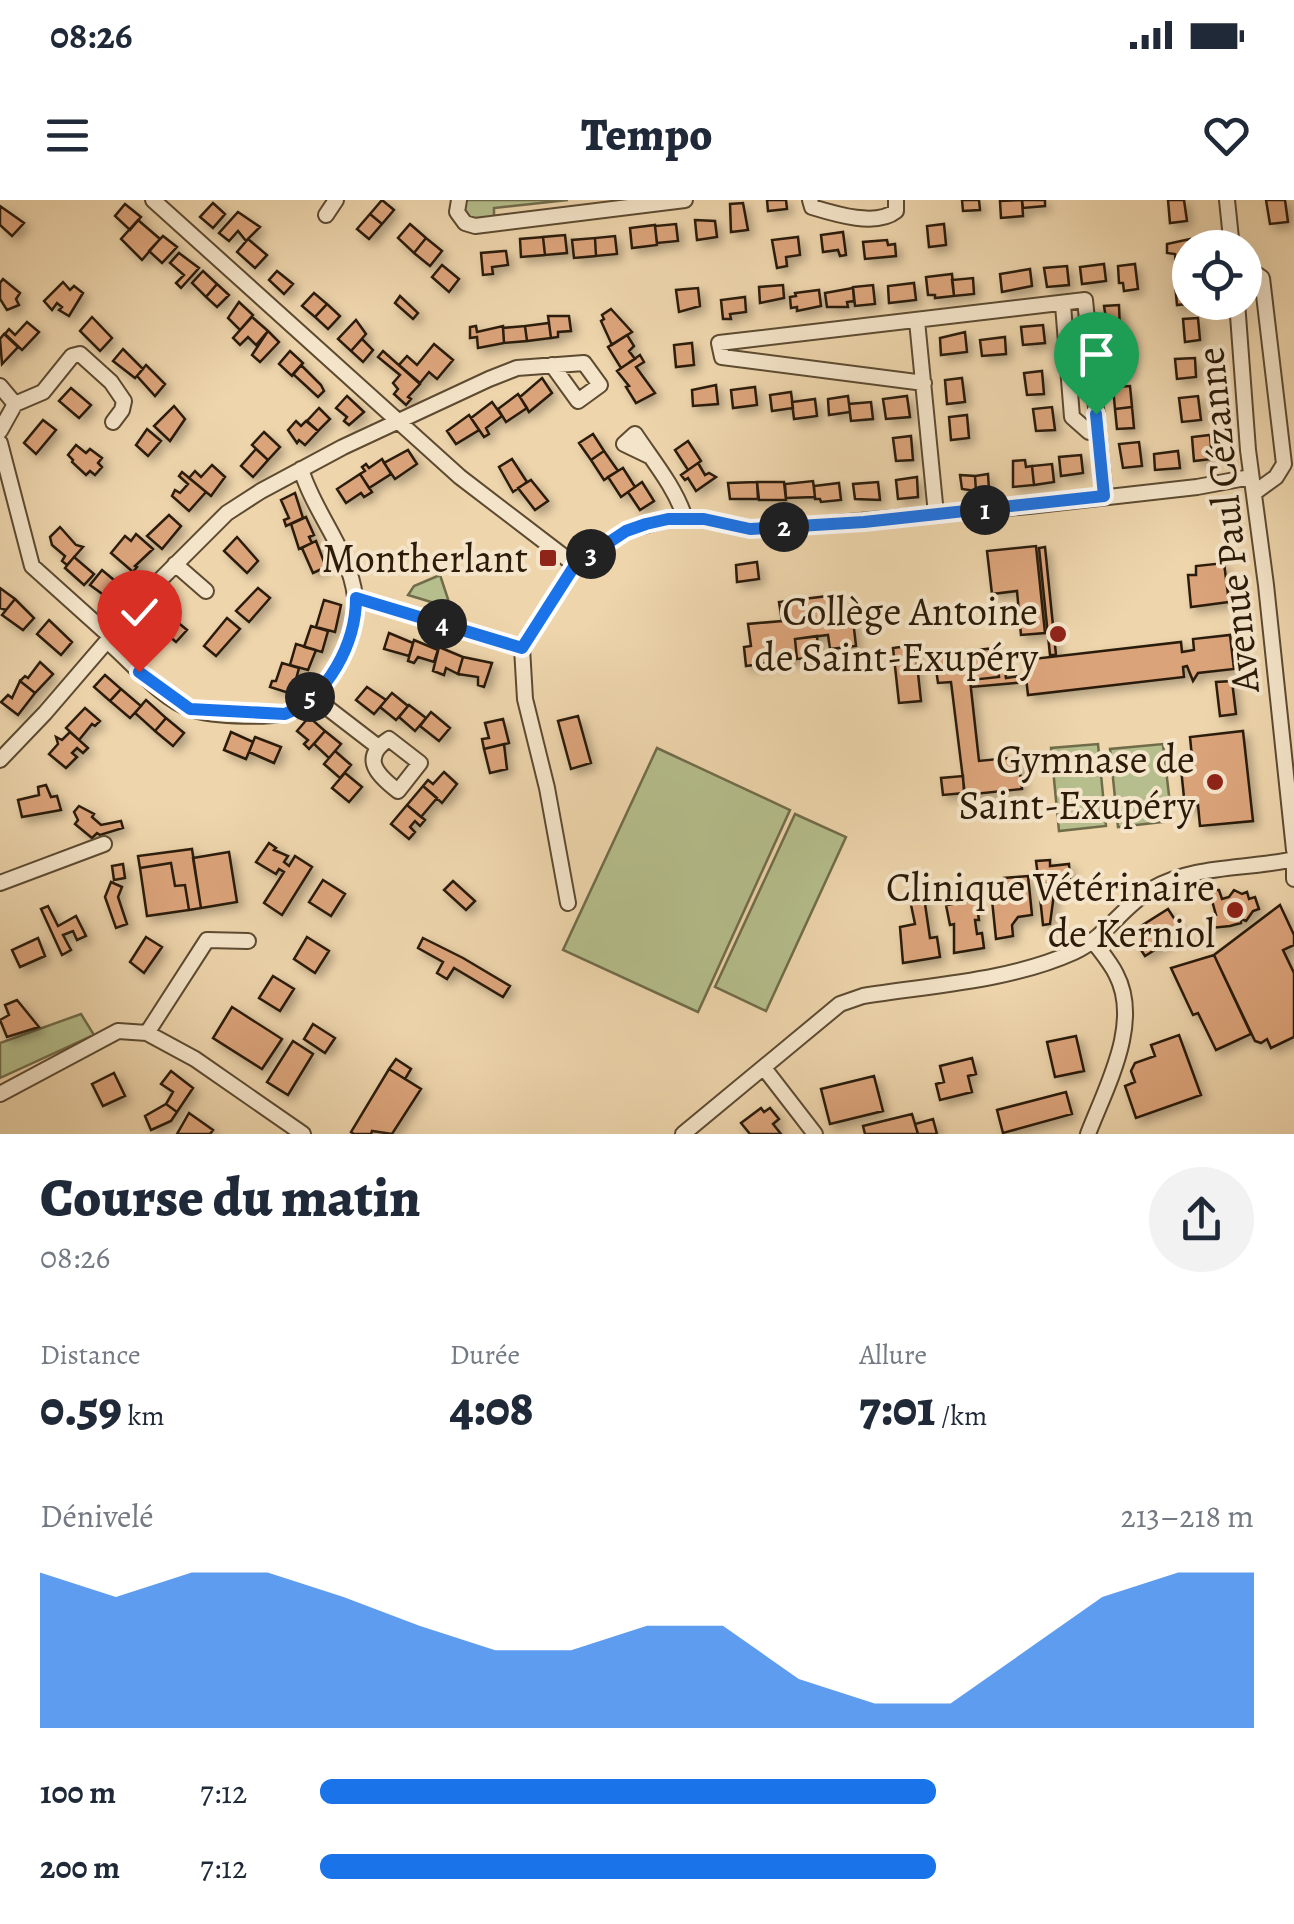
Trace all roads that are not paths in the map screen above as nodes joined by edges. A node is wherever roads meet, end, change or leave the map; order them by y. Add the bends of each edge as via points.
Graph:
1 (153, 200) edge
2 (336, 200) edge
3 (458, 200) edge
4 (685, 200) edge
5 (810, 200) edge
6 (896, 200) edge
7 (1227, 200) edge
8 (326, 215) dead end
9 (1230, 230) edge
10 (1262, 278) edge
11 (1063, 305) junction
12 (1238, 320) edge
13 (917, 322) junction
14 (552, 365) dead end
15 (924, 383) junction
16 (0, 386) edge
17 (15, 404) junction
18 (113, 422) dead end
19 (398, 423) junction
20 (0, 431) edge
21 (1098, 432) junction
22 (0, 442) edge
23 (650, 457) dead end
24 (301, 470) junction
25 (1251, 478) junction
26 (1254, 494) junction
27 (1104, 496) junction
28 (936, 514) junction
29 (686, 518) junction
30 (175, 564) junction
31 (575, 565) junction
32 (206, 592) dead end
33 (356, 598) junction
34 (109, 639) junction
35 (522, 648) junction
36 (312, 696) junction
37 (377, 746) dead end
38 (0, 760) edge
39 (104, 844) dead end
40 (1294, 850) edge
41 (1294, 862) edge
42 (1294, 879) edge
43 (0, 882) edge
44 (568, 903) dead end
45 (248, 941) dead end
46 (1093, 941) junction
47 (146, 1033) junction
48 (764, 1068) junction
49 (0, 1094) edge
50 (304, 1134) edge
51 (683, 1134) edge
52 (816, 1134) edge
53 (1088, 1134) edge

1 - 19 street
2 - 8 street
3 - 4 street via 457,212 475,226
5 - 6 street via 812,207 834,214 882,219 896,211
7 - 9 street
10 - 26 street via 1284,464
11 - 13 street
11 - 21 street via 1072,417
11 - 21 street via 1085,300
12 - 25 street, Avenue Paul Cézanne
13 - 15 street
13 - 15 street via 719,342 722,357
14 - 19 street via 517,368
15 - 28 street
16 - 17 street
17 - 18 street via 42,392 80,354 124,402
17 - 20 street
19 - 24 street
19 - 31 street
21 - 27 street
22 - 34 street via 32,566
23 - 29 street
24 - 30 street via 226,513
24 - 33 street
25 - 26 street, Avenue Paul Cézanne
25 - 27 street
26 - 40 street, Avenue Paul Cézanne
27 - 28 street
28 - 29 street via 750,529
29 - 31 street via 626,531
30 - 32 street
30 - 34 street
31 - 35 street
33 - 35 street
33 - 36 street via 347,647
34 - 36 street via 139,672 190,709 285,714
34 - 38 street
35 - 44 street via 525,699
36 - 37 street
39 - 43 street
41 - 42 street
41 - 46 street via 1176,877 1137,900
45 - 47 street via 208,940
46 - 48 street via 1035,966 840,1004
46 - 53 street via 1117,976 1126,1010 1116,1062
47 - 49 street via 118,1032
47 - 50 street
48 - 51 street
48 - 52 street

